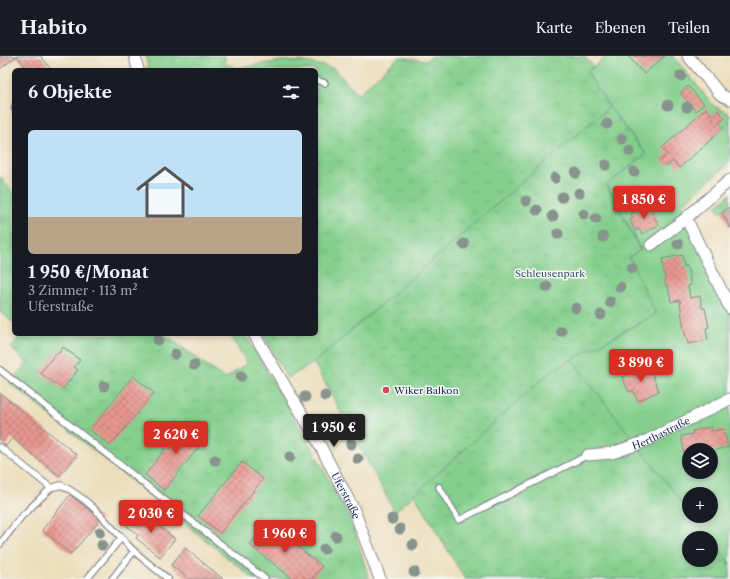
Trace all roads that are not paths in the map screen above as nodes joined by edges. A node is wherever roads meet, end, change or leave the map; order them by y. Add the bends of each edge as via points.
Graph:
1 (135, 56) edge
2 (688, 56) edge
3 (138, 68) edge
4 (318, 81) edge
5 (325, 83) dead end
6 (730, 99) edge
7 (730, 180) edge
8 (686, 218) junction
9 (651, 244) dead end
10 (730, 308) edge
11 (255, 336) edge
12 (0, 370) edge
13 (730, 399) edge
14 (0, 447) edge
15 (588, 455) joint
16 (439, 486) dead end
17 (51, 488) junction
18 (122, 537) junction
19 (0, 544) edge
20 (134, 551) junction
21 (164, 578) edge
22 (87, 579) edge
23 (112, 579) edge
24 (265, 579) edge
25 (380, 579) edge

1 - 3 street
2 - 6 street via 722,95
4 - 5 lane
7 - 8 street
8 - 9 street
8 - 10 street
11 - 25 street, Uferstraße via 354,510
12 - 24 lane
13 - 15 street, Herthastraße via 644,442 612,453
14 - 17 lane
15 - 16 lane via 459,520
17 - 18 lane via 62,485 73,491 102,515
17 - 19 lane via 21,517
18 - 20 lane
18 - 22 lane
20 - 21 lane
20 - 23 lane

